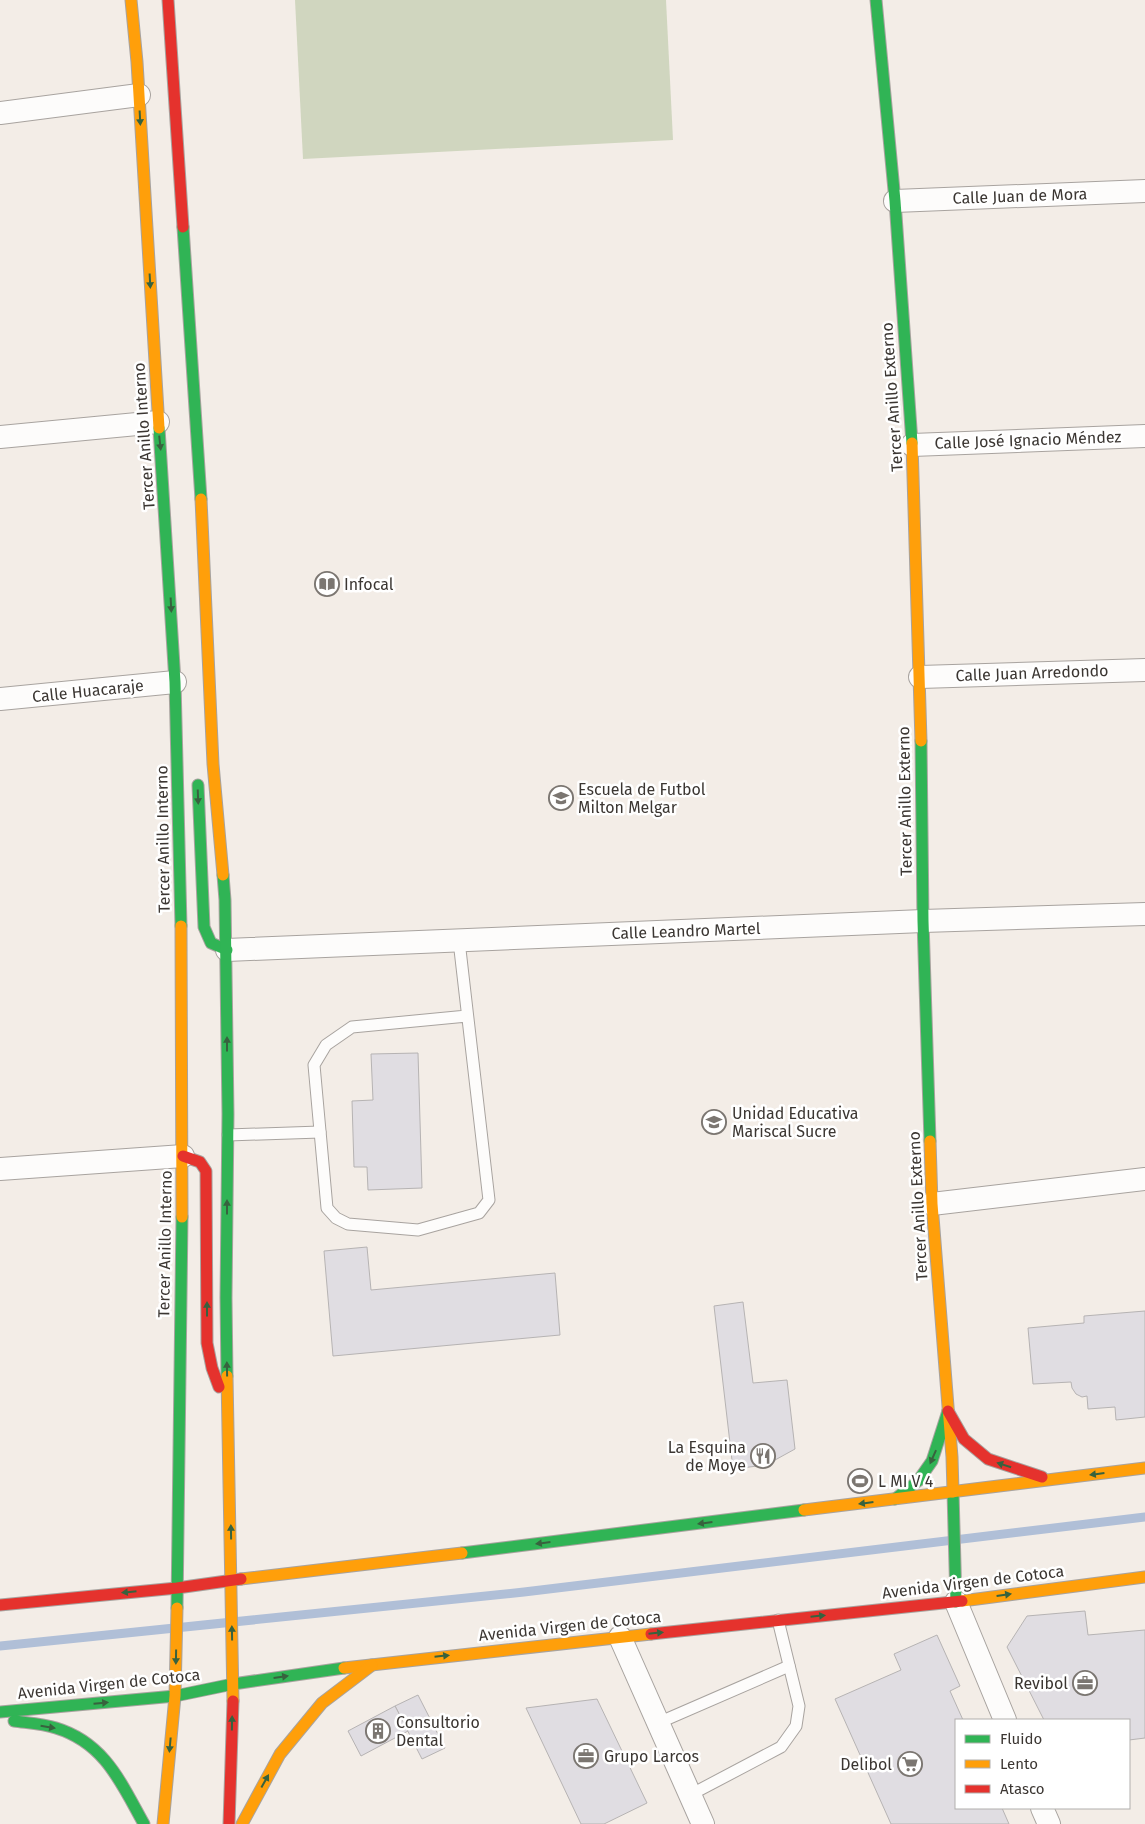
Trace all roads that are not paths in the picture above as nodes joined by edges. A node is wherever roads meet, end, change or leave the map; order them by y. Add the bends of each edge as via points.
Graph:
1 (131, 0) edge
2 (876, 0) edge
3 (169, 6) edge
4 (160, 38) dead end
5 (147, 39) dead end
6 (137, 62) junction
7 (139, 95) junction
8 (0, 113) edge
9 (1145, 192) edge
10 (895, 201) junction
11 (167, 422) junction
12 (1145, 436) edge
13 (0, 437) edge
14 (912, 445) junction
15 (1145, 670) edge
16 (920, 677) junction
17 (176, 682) junction
18 (0, 699) edge
19 (199, 702) dead end
20 (188, 714) dead end
21 (213, 764) junction
22 (197, 775) dead end
23 (1145, 914) edge
24 (924, 921) junction
25 (459, 941) junction
26 (227, 950) junction
27 (467, 1016) junction
28 (320, 1132) junction
29 (228, 1135) junction
30 (183, 1156) junction
31 (0, 1169) edge
32 (1145, 1179) edge
33 (932, 1204) junction
34 (228, 1406) junction
35 (948, 1411) junction
36 (1145, 1468) edge
37 (1051, 1480) junction
38 (952, 1492) junction
39 (895, 1499) junction
40 (1145, 1577) edge
41 (231, 1580) junction
42 (177, 1593) junction
43 (955, 1593) junction
44 (0, 1605) edge
45 (778, 1620) junction
46 (620, 1637) junction
47 (375, 1663) junction
48 (789, 1666) junction
49 (233, 1679) junction
50 (174, 1696) junction
51 (0, 1712) edge
52 (0, 1719) edge
53 (1005, 1719) edge
54 (658, 1723) junction
55 (690, 1795) junction
56 (1042, 1809) edge
57 (144, 1824) edge
58 (163, 1824) edge
59 (229, 1824) edge
60 (242, 1824) edge
61 (702, 1824) edge
62 (1049, 1824) edge

1 - 6 main road, Tercer Anillo Interno
2 - 10 main road, Tercer Anillo Externo
3 - 4 main road
3 - 21 main road via 200,469
5 - 6 main road
6 - 7 main road, Tercer Anillo Interno
7 - 8 street
7 -> 11 main road, Tercer Anillo Interno
9 - 10 street, Calle Juan de Mora
10 - 14 main road, Tercer Anillo Externo
11 - 13 street
11 -> 17 main road, Tercer Anillo Interno via 164,480
12 - 14 street, Calle José Ignacio Méndez
14 - 16 main road, Tercer Anillo Externo
15 - 16 street, Calle Juan Arredondo
16 - 24 main road, Tercer Anillo Externo
17 - 18 street, Calle Huacaraje
17 - 20 main road
17 - 30 main road, Tercer Anillo Interno
19 - 21 main road
21 - 26 main road
22 -> 26 main road via 204,927 207,941 215,948
23 - 24 street, Calle Leandro Martel
24 - 25 street, Calle Leandro Martel
24 - 33 main road, Tercer Anillo Externo
25 - 26 street, Calle Leandro Martel
25 - 27 lane
29 -> 26 main road
27 - 28 lane via 352,1027 326,1045 314,1065
27 - 28 lane via 489,1200 479,1213 418,1230 348,1224 336,1218 327,1208
28 - 29 lane
34 -> 29 main road
30 - 31 street
34 -> 30 main road via 212,1368 207,1342 206,1171 199,1160
30 - 42 main road, Tercer Anillo Interno
32 - 33 street
33 - 35 main road, Tercer Anillo Externo
41 -> 34 main road
37 -> 35 main road via 988,1459 964,1439
35 - 38 main road, Tercer Anillo Externo
35 -> 39 main road via 932,1461 918,1481
36 -> 37 main road
37 - 38 main road
38 - 39 main road
38 - 43 main road, Tercer Anillo Externo
39 -> 41 main road
43 -> 40 main road, Avenida Virgen de Cotoca
41 - 42 main road
49 -> 41 main road
42 -> 44 main road
42 -> 50 main road, Tercer Anillo Interno
45 -> 43 main road, Avenida Virgen de Cotoca
43 - 53 street
46 -> 45 main road, Avenida Virgen de Cotoca
45 - 48 lane
47 -> 46 main road, Avenida Virgen de Cotoca
46 - 54 street
49 -> 47 main road, Avenida Virgen de Cotoca
60 -> 47 main road via 280,1754 322,1703
48 - 54 lane
48 - 55 lane via 800,1706 796,1726 781,1747
49 - 50 main road, Avenida Virgen de Cotoca
59 -> 49 main road
51 -> 50 main road, Avenida Virgen de Cotoca
50 -> 58 main road, Tercer Anillo Interno
52 -> 57 main road via 56,1728 91,1745 114,1769
54 - 55 street
55 - 61 street
56 - 62 street

